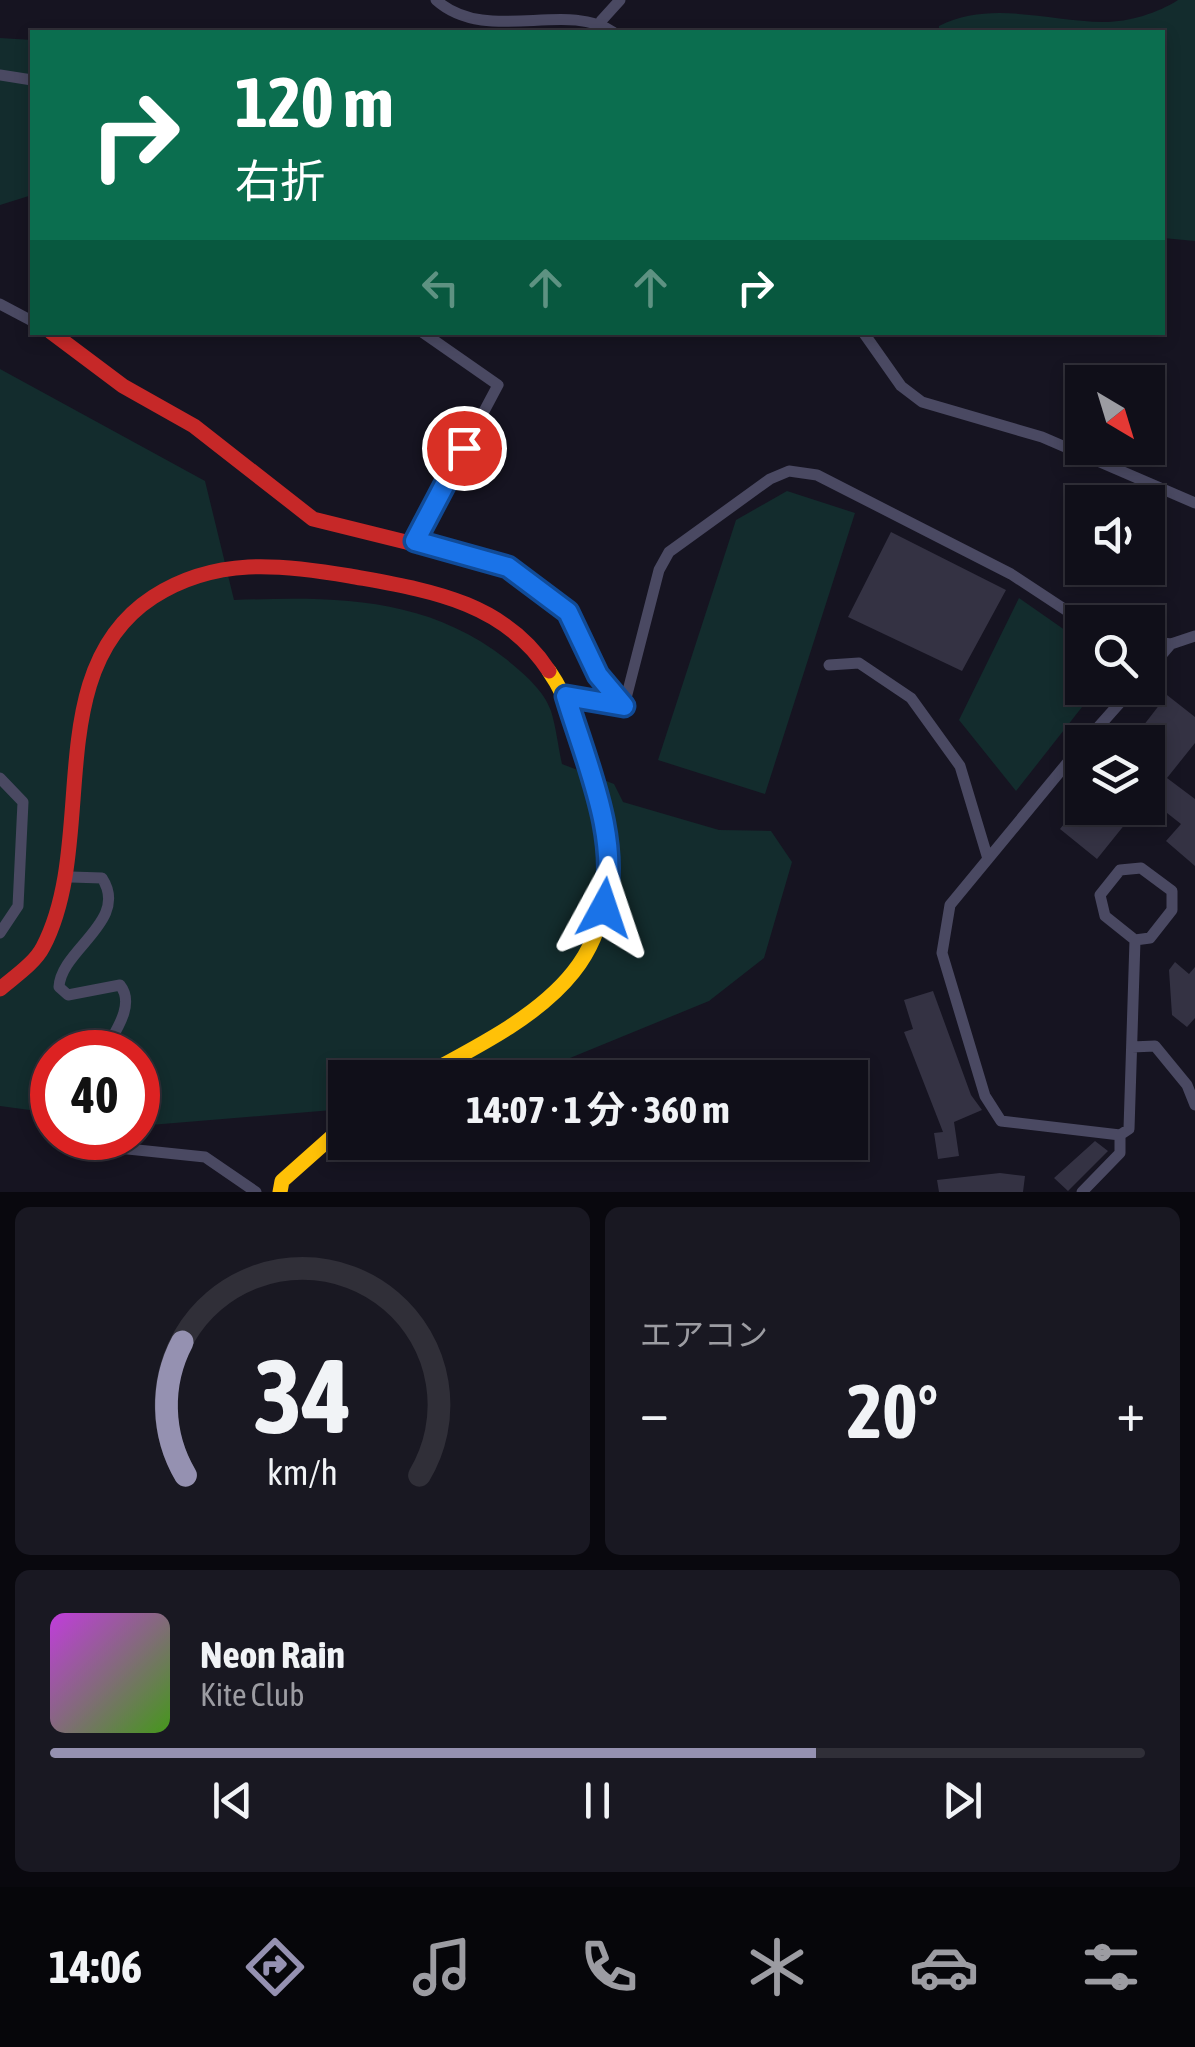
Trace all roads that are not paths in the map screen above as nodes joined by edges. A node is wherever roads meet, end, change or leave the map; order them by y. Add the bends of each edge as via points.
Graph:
1 (436, 0) edge
2 (620, 0) edge
3 (601, 21) junction
4 (611, 30) edge
5 (0, 75) edge
6 (30, 80) edge
7 (0, 304) edge
8 (30, 320) edge
9 (55, 335) edge
10 (426, 335) edge
11 (865, 335) edge
12 (1195, 502) edge
13 (415, 541) junction
14 (1065, 610) edge
15 (1195, 636) edge
16 (1165, 643) edge
17 (1171, 644) junction
18 (1165, 651) edge
19 (830, 664) dead end
20 (566, 696) junction
21 (1118, 705) edge
22 (624, 706) junction
23 (1101, 725) edge
24 (1065, 767) edge
25 (0, 778) edge
26 (988, 859) junction
27 (71, 877) junction
28 (0, 933) edge
29 (1135, 940) junction
30 (4, 983) edge
31 (115, 1030) edge
32 (1132, 1047) junction
33 (452, 1060) edge
34 (1195, 1105) edge
35 (1120, 1136) junction
36 (328, 1140) edge
37 (160, 1152) edge
38 (256, 1192) edge
39 (280, 1192) edge
40 (1082, 1192) edge

1 - 3 street via 472,20
2 - 3 street
3 - 4 street
5 - 6 street
7 - 8 street
9 - 13 street via 123,386 194,426 314,519
10 - 13 street via 498,386
11 - 12 street via 901,386 922,402 1042,437
13 - 22 street via 508,567 568,612 598,675
14 - 22 street via 863,496 818,475 789,471 668,552
15 - 17 street
16 - 17 street
17 - 18 street
19 - 26 street via 858,663 911,698 960,766
20 - 22 street
20 - 27 street via 533,649 484,610 438,591 273,566 226,566 180,579 115,628 86,681
20 - 33 street via 604,824 610,880 597,936 558,992
21 - 23 street
24 - 26 street
25 - 28 street via 23,802 18,906
26 - 35 street via 950,904 942,953 985,1096 1001,1121
27 - 30 street via 34,958
27 - 31 street via 102,878 108,908 60,974 59,987 68,995 120,985 126,1009
29 - 29 street via 1105,916 1100,894 1120,870 1141,868 1172,891 1172,910 1150,938
29 - 32 street
32 - 34 street via 1155,1046
32 - 35 street via 1129,1129
35 - 40 street via 1120,1154
36 - 39 street via 282,1181
37 - 38 street via 204,1157

